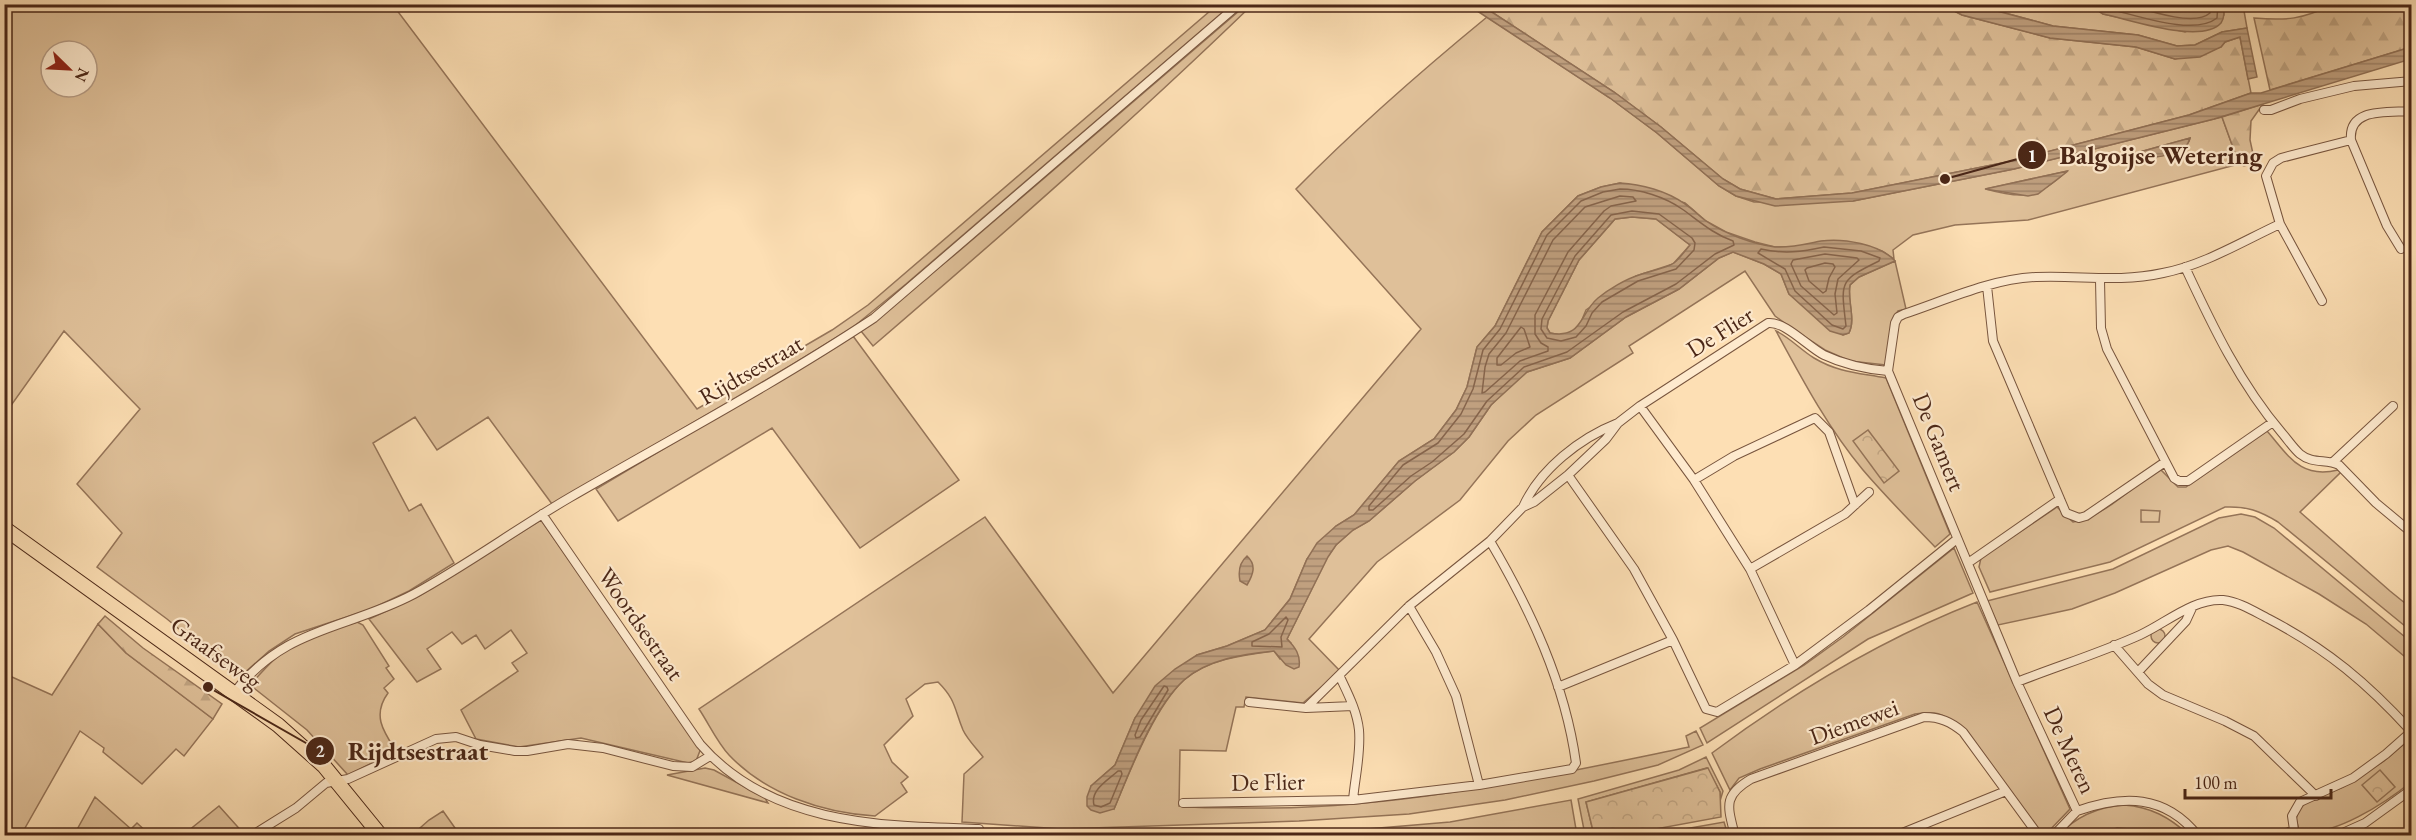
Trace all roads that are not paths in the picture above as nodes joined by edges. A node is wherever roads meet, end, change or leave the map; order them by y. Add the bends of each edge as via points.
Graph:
1 (1239, 4) edge
2 (2412, 81) edge
3 (2264, 110) dead end
4 (2412, 111) edge
5 (2351, 140) junction
6 (2280, 224) junction
7 (2401, 249) dead end
8 (2185, 267) junction
9 (2100, 280) junction
10 (1987, 286) junction
11 (2322, 301) dead end
12 (1888, 371) junction
13 (1640, 406) junction
14 (2392, 406) dead end
15 (2273, 422) junction
16 (1618, 423) junction
17 (2165, 462) junction
18 (2333, 462) junction
19 (1568, 475) junction
20 (1694, 480) junction
21 (1869, 492) dead end
22 (2060, 499) junction
23 (1855, 505) junction
24 (1523, 507) junction
25 (542, 514) junction
26 (4, 528) edge
27 (2412, 533) edge
28 (1957, 538) junction
29 (1490, 541) junction
30 (1968, 563) junction
31 (1750, 569) junction
32 (1410, 606) junction
33 (2193, 607) junction
34 (1673, 640) junction
35 (2114, 645) junction
36 (1795, 665) junction
37 (2138, 672) junction
38 (1340, 677) junction
39 (2017, 682) junction
40 (1558, 687) junction
41 (234, 693) junction
42 (1249, 702) dead end
43 (1353, 706) junction
44 (1306, 708) junction
45 (2411, 731) edge
46 (710, 756) junction
47 (338, 782) junction
48 (1479, 785) junction
49 (2412, 789) edge
50 (2006, 791) junction
51 (2316, 796) junction
52 (1353, 801) junction
53 (1183, 803) dead end
54 (2077, 811) junction
55 (979, 830) dead end
56 (2297, 833) edge
57 (251, 836) edge
58 (381, 836) edge
59 (1736, 836) edge
60 (1895, 836) edge
61 (2039, 836) edge
62 (2053, 836) edge
63 (2198, 836) edge
64 (2279, 836) edge
65 (2336, 836) edge

1 - 25 street, Rijdtsestraat via 874,318
2 - 3 street via 2354,86
4 - 5 street via 2360,117 2353,123
5 - 6 street via 2273,163 2266,182
5 - 7 street via 2386,226
6 - 8 street, De Gamert
6 - 11 street
8 - 9 street, De Gamert via 2130,280
8 - 15 street via 2212,326
9 - 10 street, De Gamert via 2034,277
9 - 17 street via 2101,328 2107,349
10 - 12 street, De Gamert via 1898,317
10 - 22 street via 1993,341
12 - 13 street, De Flier via 1845,364 1803,343 1776,322 1768,323
12 - 28 street, De Gamert
13 - 16 street, De Flier
13 - 20 street
14 - 18 street
15 - 17 street via 2188,481 2174,478
15 - 18 street via 2301,455 2318,462
16 - 19 street, De Flier
16 - 24 street, De Flier via 1599,430 1560,457
17 - 22 street via 2086,516 2079,518 2066,513
18 - 27 street
19 - 24 street, De Flier
19 - 34 street via 1634,569
20 - 23 street via 1734,456 1815,418 1829,432
20 - 31 street
21 - 23 street
22 - 30 street
23 - 31 street
24 - 29 street, De Flier
25 - 41 street, Rijdtsestraat via 414,593 284,646
25 - 46 street, Woordsestraat
26 - 41 main road, Graafseweg
28 - 30 street, De Gamert
28 - 36 street
29 - 32 street, De Flier
29 - 40 street, De Flier via 1519,590
30 - 39 street, De Meren
31 - 36 street
32 - 38 street, De Flier
32 - 48 street via 1437,652 1456,696
33 - 35 street, De Meren
33 - 37 street via 2186,621
33 - 45 street, De Meren via 2223,600 2238,604 2306,638 2376,693
34 - 36 street via 1706,709 1717,712
34 - 40 street
35 - 37 street
35 - 39 street, De Meren
37 - 51 street via 2163,695 2254,736
38 - 43 street
38 - 44 street, De Flier
39 - 54 street, De Meren
40 - 48 street, De Flier via 1574,743 1576,763 1572,769
41 - 47 main road, Graafseweg via 302,745
42 - 44 street
43 - 44 street
43 - 52 street via 1359,728
45 - 51 street, De Meren via 2353,778
46 - 47 street via 692,767 673,766 603,748 568,744 515,751 456,737 435,739
46 - 55 street, Woordsestraat via 731,775 753,787 833,818 879,825
47 - 57 street via 326,783 296,808
47 - 58 main road, Graafseweg
48 - 52 street, De Flier
49 - 65 street via 2365,823
50 - 59 street, Diemewei via 1963,732 1953,723 1924,717 1751,779 1736,788 1728,806
50 - 60 street
50 - 61 street, Diemewei
51 - 56 street, De Meren via 2300,802 2292,816
52 - 53 street, De Flier
54 - 62 street
54 - 63 street, De Meren via 2102,802 2142,800 2177,815
56 - 64 street, De Meren

